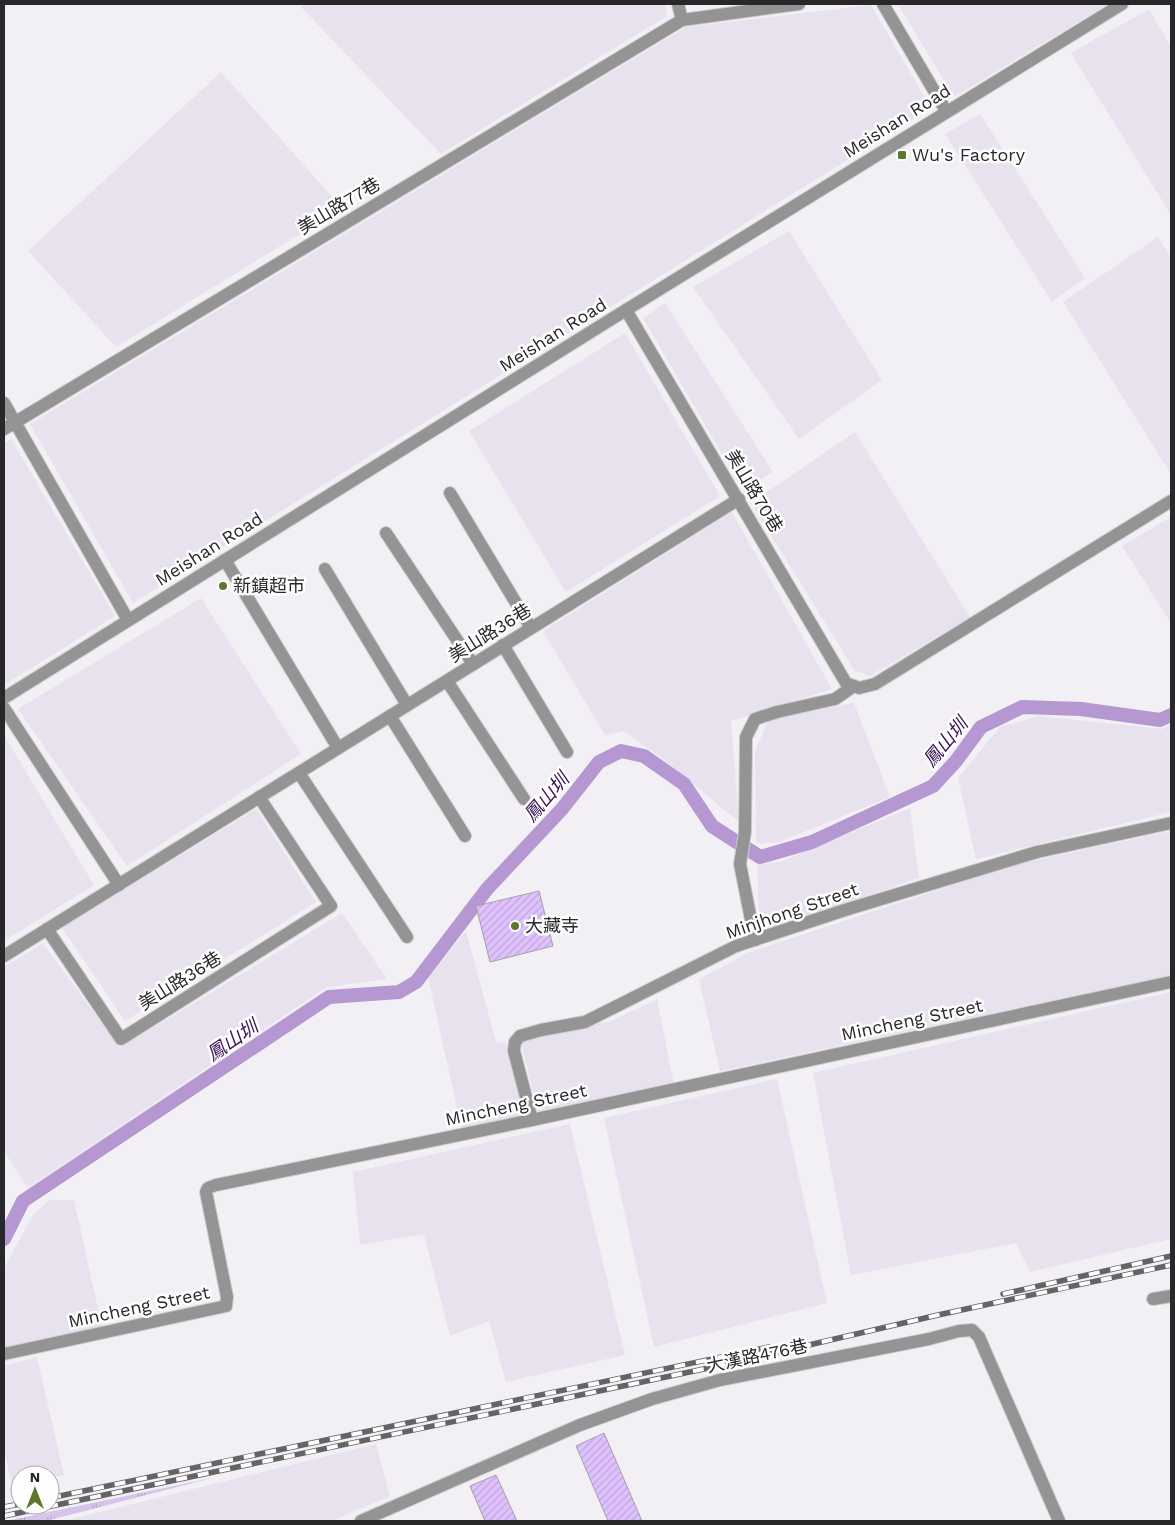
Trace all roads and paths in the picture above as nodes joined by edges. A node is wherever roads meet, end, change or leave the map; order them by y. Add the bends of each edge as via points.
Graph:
1 (678, 4) edge
2 (799, 4) edge
3 (883, 4) edge
4 (1122, 4) edge
5 (682, 20) junction
6 (946, 111) junction
7 (626, 310) junction
8 (4, 403) edge
9 (9, 426) edge
10 (450, 493) dead end
11 (739, 499) junction
12 (1171, 502) edge
13 (386, 533) dead end
14 (225, 560) junction
15 (325, 569) dead end
16 (128, 620) junction
17 (531, 628) junction
18 (503, 645) junction
19 (473, 664) junction
20 (446, 681) junction
21 (854, 686) junction
22 (4, 698) edge
23 (407, 705) junction
24 (4, 708) edge
25 (390, 716) junction
26 (338, 748) junction
27 (567, 752) dead end
28 (299, 772) junction
29 (259, 797) junction
30 (524, 799) dead end
31 (1171, 823) edge
32 (465, 836) dead end
33 (119, 885) junction
34 (47, 929) junction
35 (407, 937) dead end
36 (755, 940) junction
37 (4, 956) edge
38 (1171, 982) edge
39 (532, 1120) junction
40 (1171, 1296) edge
41 (1153, 1299) dead end
42 (4, 1354) edge
43 (361, 1521) edge
44 (1059, 1521) edge

1 - 5 street
2 - 5 street, 美山路77巷
3 - 6 street
4 - 6 street, Meishan Road
5 - 9 street, 美山路77巷
6 - 7 street, Meishan Road
7 - 11 street, 美山路70巷
7 - 14 street, Meishan Road
8 - 9 street
9 - 16 street
10 - 17 street
11 - 17 street, 美山路36巷
11 - 21 street, 美山路70巷 via 846,683
12 - 21 street via 875,684 860,688
13 - 19 street
14 - 16 street, Meishan Road
14 - 26 street
15 - 23 street
16 - 22 street, Meishan Road
17 - 18 street, 美山路36巷
18 - 19 street, 美山路36巷
18 - 27 street
19 - 20 street, 美山路36巷
20 - 23 street, 美山路36巷
20 - 30 street
21 - 36 street via 835,700 755,720 746,737 745,832 740,864
23 - 25 street, 美山路36巷
24 - 33 street
25 - 26 street, 美山路36巷
25 - 32 street
26 - 28 street, 美山路36巷
28 - 29 street, 美山路36巷
28 - 35 street
29 - 33 street, 美山路36巷
29 - 34 street, 美山路36巷 via 331,906 121,1039
31 - 36 street, Minjhong Street via 1036,852
33 - 34 street, 美山路36巷
34 - 37 street
36 - 39 street, Minjhong Street via 736,946 585,1022 520,1036 514,1042 514,1051
38 - 39 street, Mincheng Street
39 - 42 street, Mincheng Street via 208,1188 206,1192 227,1297 226,1306
40 - 41 street
43 - 44 street, 大漢路476巷 via 580,1425 652,1399 720,1380 972,1330 979,1337

